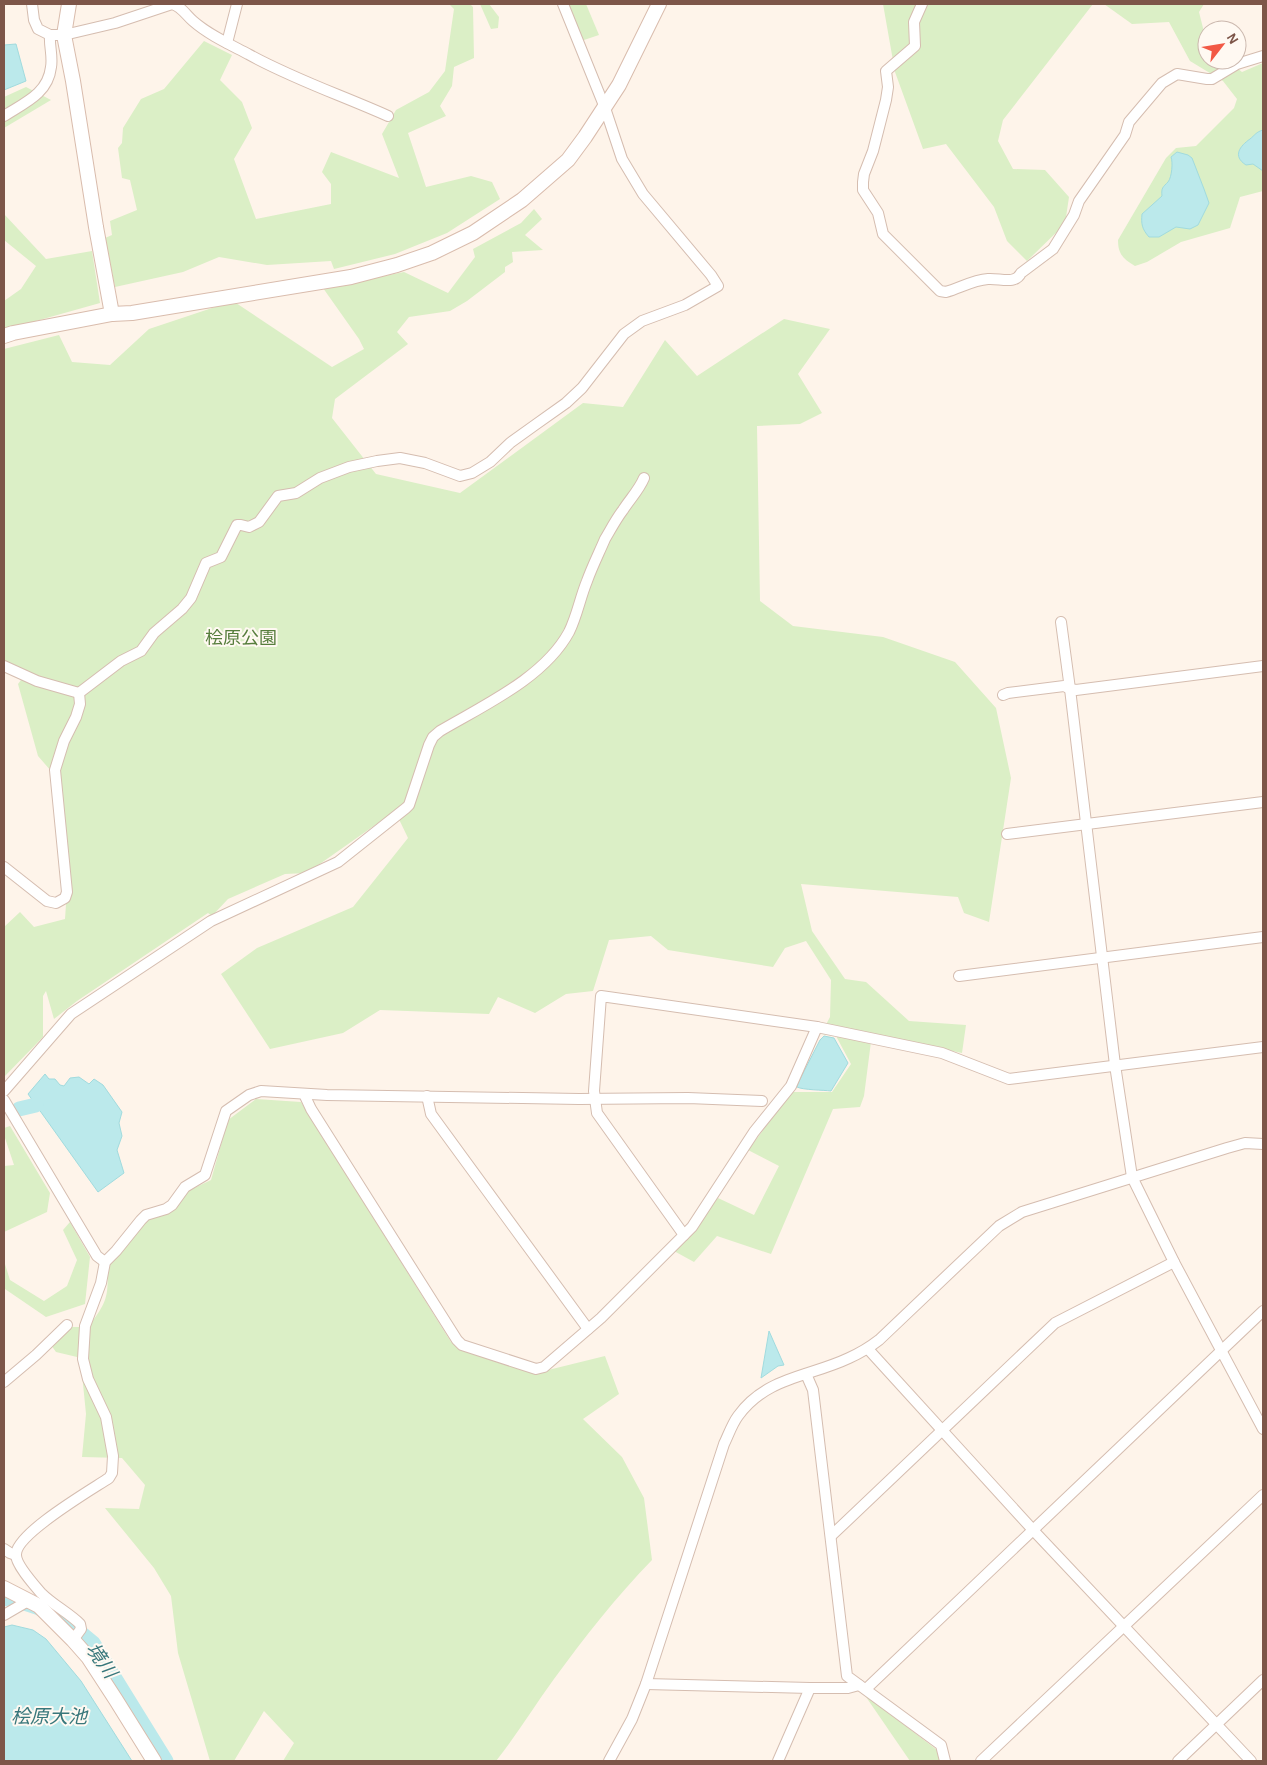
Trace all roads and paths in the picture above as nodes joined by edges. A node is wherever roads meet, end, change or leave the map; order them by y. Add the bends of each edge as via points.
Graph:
1 (32, 4) edge
2 (69, 4) edge
3 (237, 4) edge
4 (563, 4) edge
5 (659, 4) edge
6 (922, 4) edge
7 (57, 35) junction
8 (227, 43) junction
9 (1263, 56) edge
10 (605, 108) junction
11 (4, 116) edge
12 (388, 116) dead end
13 (112, 314) junction
14 (4, 336) edge
15 (644, 478) dead end
16 (1061, 622) dead end
17 (4, 666) edge
18 (1263, 666) edge
19 (1070, 689) junction
20 (79, 693) junction
21 (1003, 695) dead end
22 (1263, 802) edge
23 (1086, 824) junction
24 (1007, 834) dead end
25 (4, 867) edge
26 (1263, 937) edge
27 (1102, 957) junction
28 (959, 976) dead end
29 (817, 1027) junction
30 (1263, 1047) edge
31 (1115, 1065) junction
32 (4, 1091) edge
33 (304, 1094) junction
34 (427, 1096) junction
35 (595, 1098) junction
36 (4, 1100) edge
37 (762, 1100) dead end
38 (1263, 1144) edge
39 (1132, 1178) junction
40 (684, 1235) junction
41 (104, 1262) junction
42 (1174, 1262) junction
43 (1263, 1311) edge
44 (67, 1325) dead end
45 (588, 1329) junction
46 (868, 1349) junction
47 (1221, 1350) junction
48 (806, 1374) junction
49 (4, 1382) edge
50 (1263, 1429) edge
51 (942, 1431) junction
52 (1263, 1495) edge
53 (1033, 1530) junction
54 (831, 1536) junction
55 (4, 1549) edge
56 (16, 1555) junction
57 (4, 1588) edge
58 (28, 1601) junction
59 (4, 1615) edge
60 (1125, 1626) junction
61 (73, 1640) junction
62 (1263, 1680) edge
63 (646, 1684) junction
64 (862, 1687) junction
65 (810, 1688) junction
66 (1216, 1725) junction
67 (154, 1761) edge
68 (609, 1761) edge
69 (778, 1761) edge
70 (944, 1761) edge
71 (982, 1761) edge
72 (1178, 1761) edge
73 (1251, 1761) edge

1 - 7 street via 38,29
2 - 7 street
3 - 8 street
4 - 10 street
5 - 10 street
6 - 9 street via 914,22 915,46 886,72 886,100 863,190 878,213 883,234 940,291 946,292 982,279 1014,280 1053,249 1079,201 1125,135 1129,122 1162,83 1177,74 1207,80 1237,64
7 - 8 street via 115,23 172,4
7 - 11 street via 44,88
7 - 13 street via 73,81
8 - 12 street via 304,81
10 - 13 street via 568,160 550,177 473,233 432,253 351,277
10 - 20 street via 622,159 643,194 718,286 685,305 642,321 624,334 566,403 472,473 460,476 400,458 349,467 320,478 296,493 278,496 259,522 249,527 241,524 234,528 221,557 204,566 192,598 154,633 141,651 121,661
13 - 14 street
15 - 32 street via 605,540 586,582 576,618 556,651 520,683 434,737 406,808 338,862 211,921 71,1014
16 - 19 street
17 - 20 street via 36,681
18 - 19 street
19 - 21 street via 1064,686
19 - 23 street
20 - 25 street via 76,717 55,770 66,896 56,903 47,902
22 - 23 street
23 - 24 street
23 - 27 street
26 - 27 street
27 - 28 street
27 - 31 street
29 - 31 street via 942,1053 1009,1079
29 - 35 street via 601,996
29 - 40 street via 791,1086 754,1132
30 - 31 street
31 - 39 street
33 - 34 street
33 - 41 street via 260,1091 226,1111 205,1175 185,1188 172,1205 146,1215
33 - 45 street via 456,1340 540,1369
34 - 35 street
34 - 45 street via 430,1114
35 - 37 street
35 - 40 street via 597,1113 605,1126
36 - 41 street via 97,1256
38 - 39 street via 1245,1143
39 - 42 street
39 - 46 street via 1022,1212 999,1226
40 - 45 street
41 - 56 street via 101,1283 85,1326 83,1359 88,1379 106,1416 112,1443 112,1473 56,1512 21,1544
42 - 47 street
42 - 51 street via 1054,1323
43 - 47 street
44 - 49 street
46 - 48 street
46 - 51 street
47 - 50 street
47 - 53 street
48 - 54 street via 813,1390
48 - 63 street via 779,1382 757,1396 737,1417 724,1444
51 - 53 street
51 - 54 street
52 - 60 street
53 - 60 street
53 - 64 street
54 - 64 street via 848,1676
55 - 56 street
56 - 61 street via 42,1594 80,1624 81,1629
57 - 58 street
58 - 59 street
58 - 61 street via 39,1606
60 - 66 street
60 - 71 street
61 - 67 street via 88,1657
62 - 66 street
63 - 65 street
63 - 68 street via 632,1719
64 - 65 street
64 - 70 street via 941,1745
65 - 69 street
66 - 72 street
66 - 73 street

